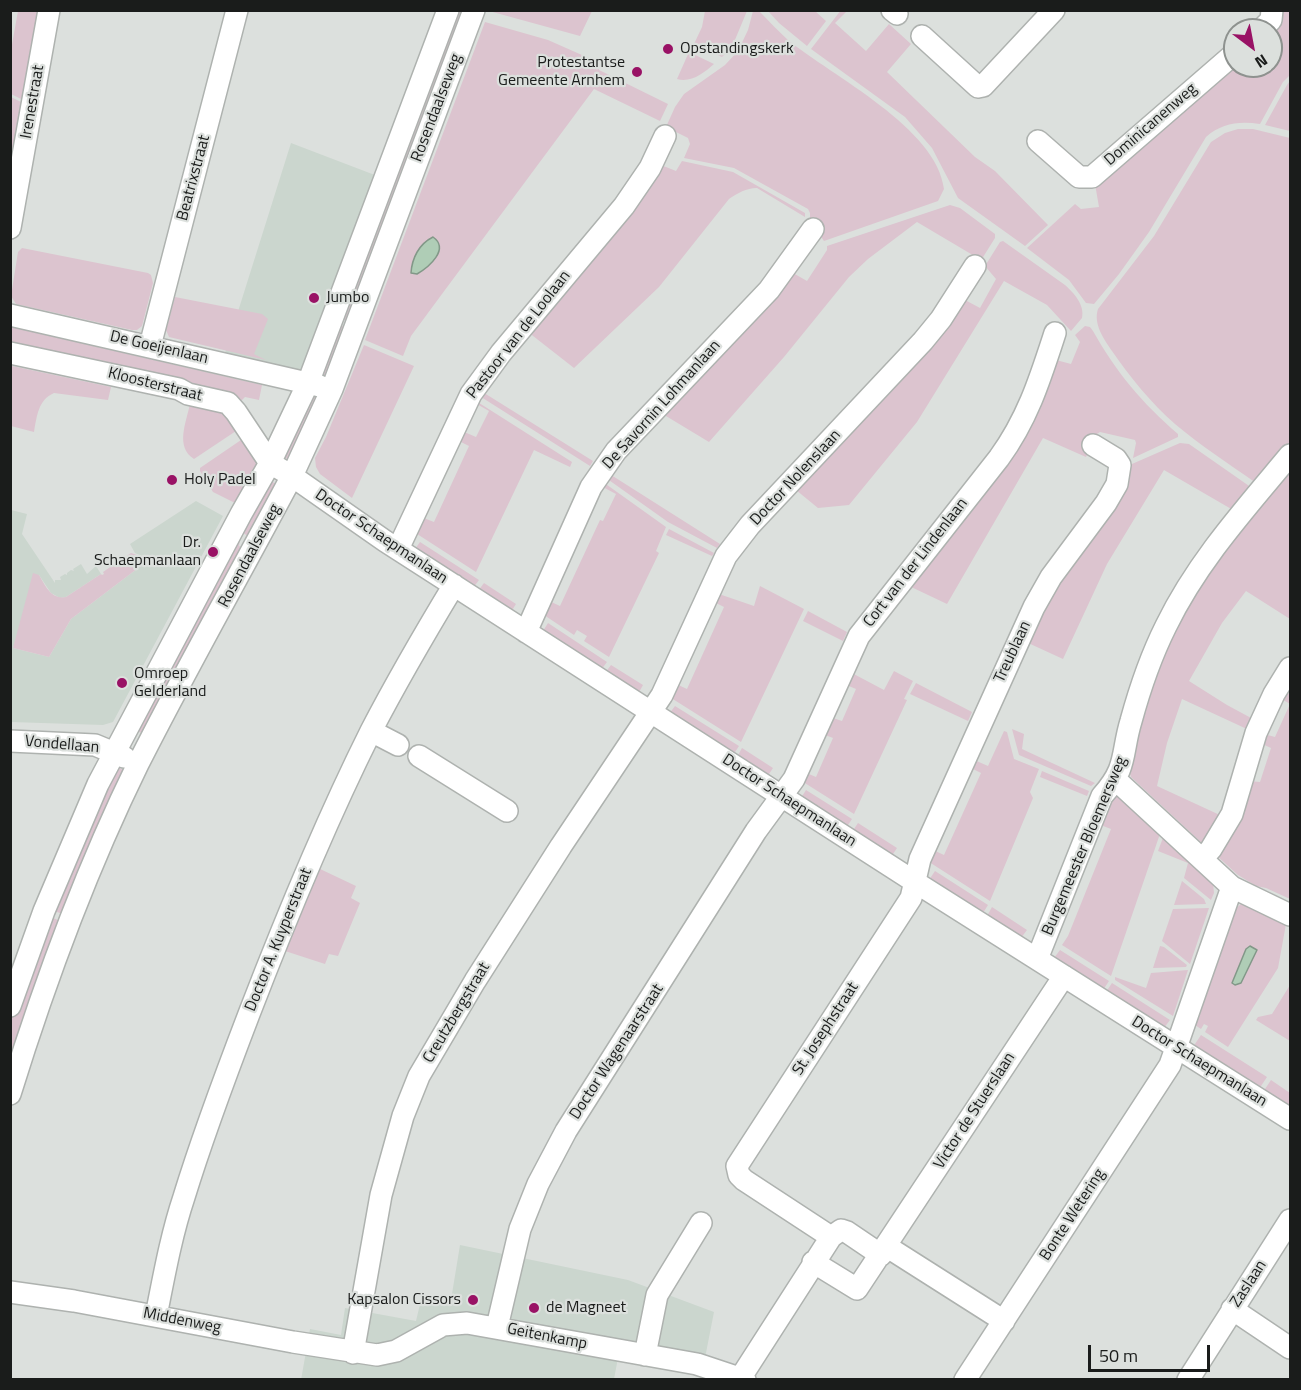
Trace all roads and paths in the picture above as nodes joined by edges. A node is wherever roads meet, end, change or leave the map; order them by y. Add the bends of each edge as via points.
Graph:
1 (49, 10) edge
2 (237, 10) edge
3 (448, 10) edge
4 (474, 10) edge
5 (1054, 10) edge
6 (922, 36) dead end
7 (1223, 63) edge
8 (665, 136) dead end
9 (1038, 141) dead end
10 (10, 228) edge
11 (813, 229) dead end
12 (975, 266) dead end
13 (10, 315) edge
14 (1055, 333) dead end
15 (150, 346) junction
16 (10, 353) edge
17 (308, 383) junction
18 (332, 389) junction
19 (1093, 445) dead end
20 (1290, 455) edge
21 (270, 463) junction
22 (292, 476) junction
23 (398, 549) junction
24 (454, 585) junction
25 (526, 632) junction
26 (1290, 668) edge
27 (650, 711) junction
28 (371, 731) junction
29 (10, 741) edge
30 (398, 746) dead end
31 (114, 752) junction
32 (419, 756) dead end
33 (138, 764) junction
34 (1116, 780) junction
35 (781, 796) junction
36 (507, 811) dead end
37 (1202, 860) junction
38 (915, 882) junction
39 (1232, 887) junction
40 (1290, 915) edge
41 (1037, 959) junction
42 (1064, 976) junction
43 (10, 1006) edge
44 (1177, 1048) junction
45 (10, 1094) edge
46 (1290, 1119) edge
47 (1290, 1220) edge
48 (701, 1223) dead end
49 (831, 1237) junction
50 (884, 1250) junction
51 (813, 1262) junction
52 (10, 1292) edge
53 (1232, 1310) junction
54 (156, 1316) junction
55 (1004, 1321) junction
56 (497, 1327) junction
57 (1290, 1348) edge
58 (354, 1353) junction
59 (645, 1355) junction
60 (743, 1378) edge
61 (965, 1380) edge
62 (1188, 1380) edge

1 - 10 street, Irenestraat
2 - 15 street, Beatrixstraat
3 - 17 street, Rosendaalseweg
4 - 18 street, Rosendaalseweg
5 - 6 street via 978,87
7 - 9 street, Dominicanenweg via 1092,177 1079,177
8 - 23 street, Pastoor van de Loolaan via 650,168 624,206 471,394
11 - 25 street, De Savornin Lohmanlaan via 768,290 616,451 598,476
12 - 27 street, Doctor Nolenslaan via 923,341 750,525 726,556 662,695
13 - 15 street, De Goeijenlaan
14 - 35 street, Cort van der Lindenlaan via 1034,398 1019,428 859,636 794,779
15 - 17 street, De Goeijenlaan
16 - 21 street, Kloosterstraat via 228,403
17 - 18 street, De Goeijenlaan
17 - 21 street, Rosendaalseweg
18 - 22 street, Rosendaalseweg
19 - 38 street, Treublaan via 1120,465 1117,484 1034,607 920,859
20 - 34 street, Burgemeester Bloemersweg via 1201,565 1166,625 1144,676
21 - 22 street, Doctor Schaepmanlaan
21 - 31 street, Rosendaalseweg
22 - 23 street, Doctor Schaepmanlaan
22 - 33 street, Rosendaalseweg
23 - 24 street, Doctor Schaepmanlaan
24 - 25 street, Doctor Schaepmanlaan
24 - 28 street, Doctor A. Kuyperstraat
25 - 27 street, Doctor Schaepmanlaan
26 - 37 street via 1256,733 1232,814
27 - 35 street, Doctor Schaepmanlaan
27 - 58 street, Creutzbergstraat via 491,954 419,1076 403,1116 381,1195
28 - 30 street
28 - 54 street, Doctor A. Kuyperstraat via 310,860 223,1081 183,1198
29 - 31 street, Vondellaan via 94,746
31 - 33 street, Vondellaan
31 - 43 street, Rosendaalseweg via 44,910
32 - 36 street
33 - 45 street, Rosendaalseweg via 70,922
34 - 37 street
34 - 41 street, Burgemeester Bloemersweg via 1102,796
35 - 38 street, Doctor Schaepmanlaan
35 - 56 street, Doctor Wagenaarstraat via 566,1131 520,1229
37 - 39 street
38 - 41 street, Doctor Schaepmanlaan
38 - 49 street, St. Josephstraat via 911,898 737,1166 744,1180
39 - 40 street
39 - 44 street, Bonte Wetering
41 - 42 street, Doctor Schaepmanlaan
42 - 44 street, Doctor Schaepmanlaan
42 - 50 street, Victor de Stuerslaan
44 - 46 street, Doctor Schaepmanlaan
44 - 55 street, Bonte Wetering via 1170,1065
47 - 53 street, Zaslaan
48 - 59 street via 657,1295
49 - 50 street via 841,1230
49 - 51 street
50 - 51 street, Victor de Stuerslaan via 857,1289
50 - 55 street
51 - 60 street
52 - 54 street, Middenweg
53 - 57 street
53 - 62 street, Zaslaan
54 - 58 street, Middenweg
55 - 61 street, Bonte Wetering
56 - 58 street, Geitenkamp via 451,1323 434,1328 396,1351
56 - 59 street, Geitenkamp
59 - 60 street, Geitenkamp via 697,1364

